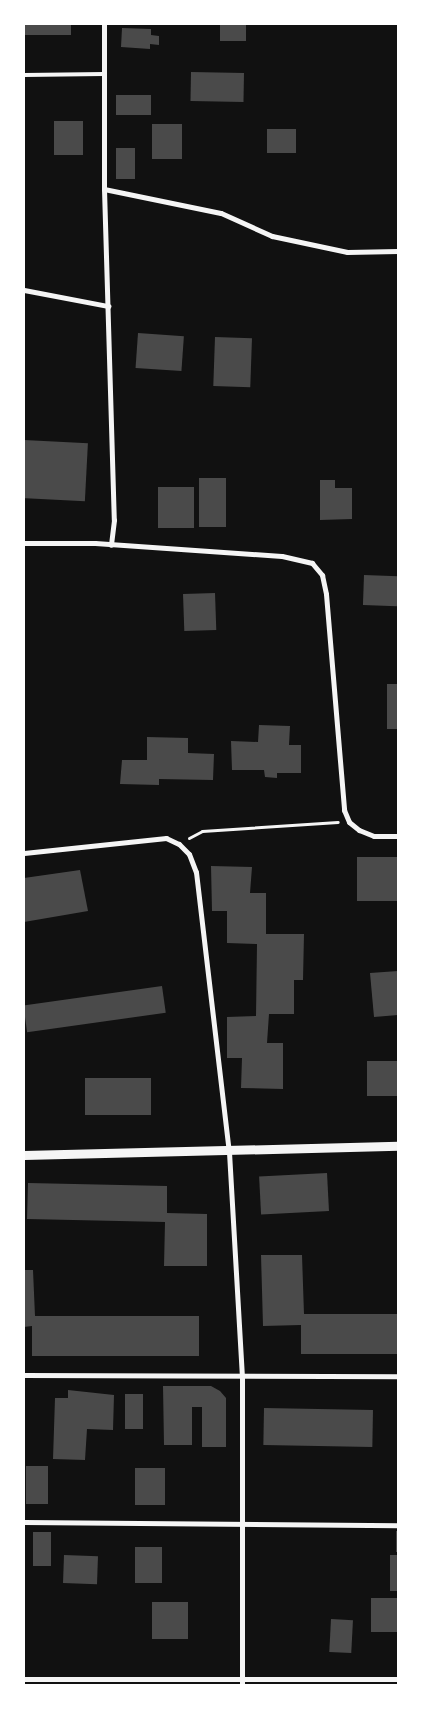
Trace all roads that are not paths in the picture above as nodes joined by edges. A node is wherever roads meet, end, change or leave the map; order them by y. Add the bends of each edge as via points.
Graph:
1 (104, 24) edge
2 (104, 74) junction
3 (24, 75) edge
4 (104, 189) junction
5 (398, 250) edge
6 (24, 290) edge
7 (108, 306) junction
8 (24, 543) edge
9 (111, 545) junction
10 (398, 836) edge
11 (24, 853) edge
12 (398, 1146) edge
13 (229, 1152) junction
14 (24, 1155) edge
15 (24, 1375) edge
16 (242, 1376) junction
17 (398, 1376) edge
18 (24, 1522) edge
19 (244, 1524) junction
20 (398, 1524) edge
21 (24, 1679) edge
22 (398, 1679) edge
23 (242, 1682) edge

1 - 2 street
2 - 3 lane
2 - 4 street
4 - 5 street via 221,212 272,236 347,252
4 - 7 street
6 - 7 street
7 - 9 street via 114,520
8 - 9 street
9 - 10 street via 282,556 312,563 322,574 326,594 342,797 348,822 374,836
11 - 13 street via 166,838 189,854 196,872
12 - 13 street
13 - 14 street
13 - 16 street
15 - 16 street
16 - 17 street
16 - 19 street
18 - 19 street
19 - 20 street
19 - 23 street
21 - 23 street
22 - 23 street

